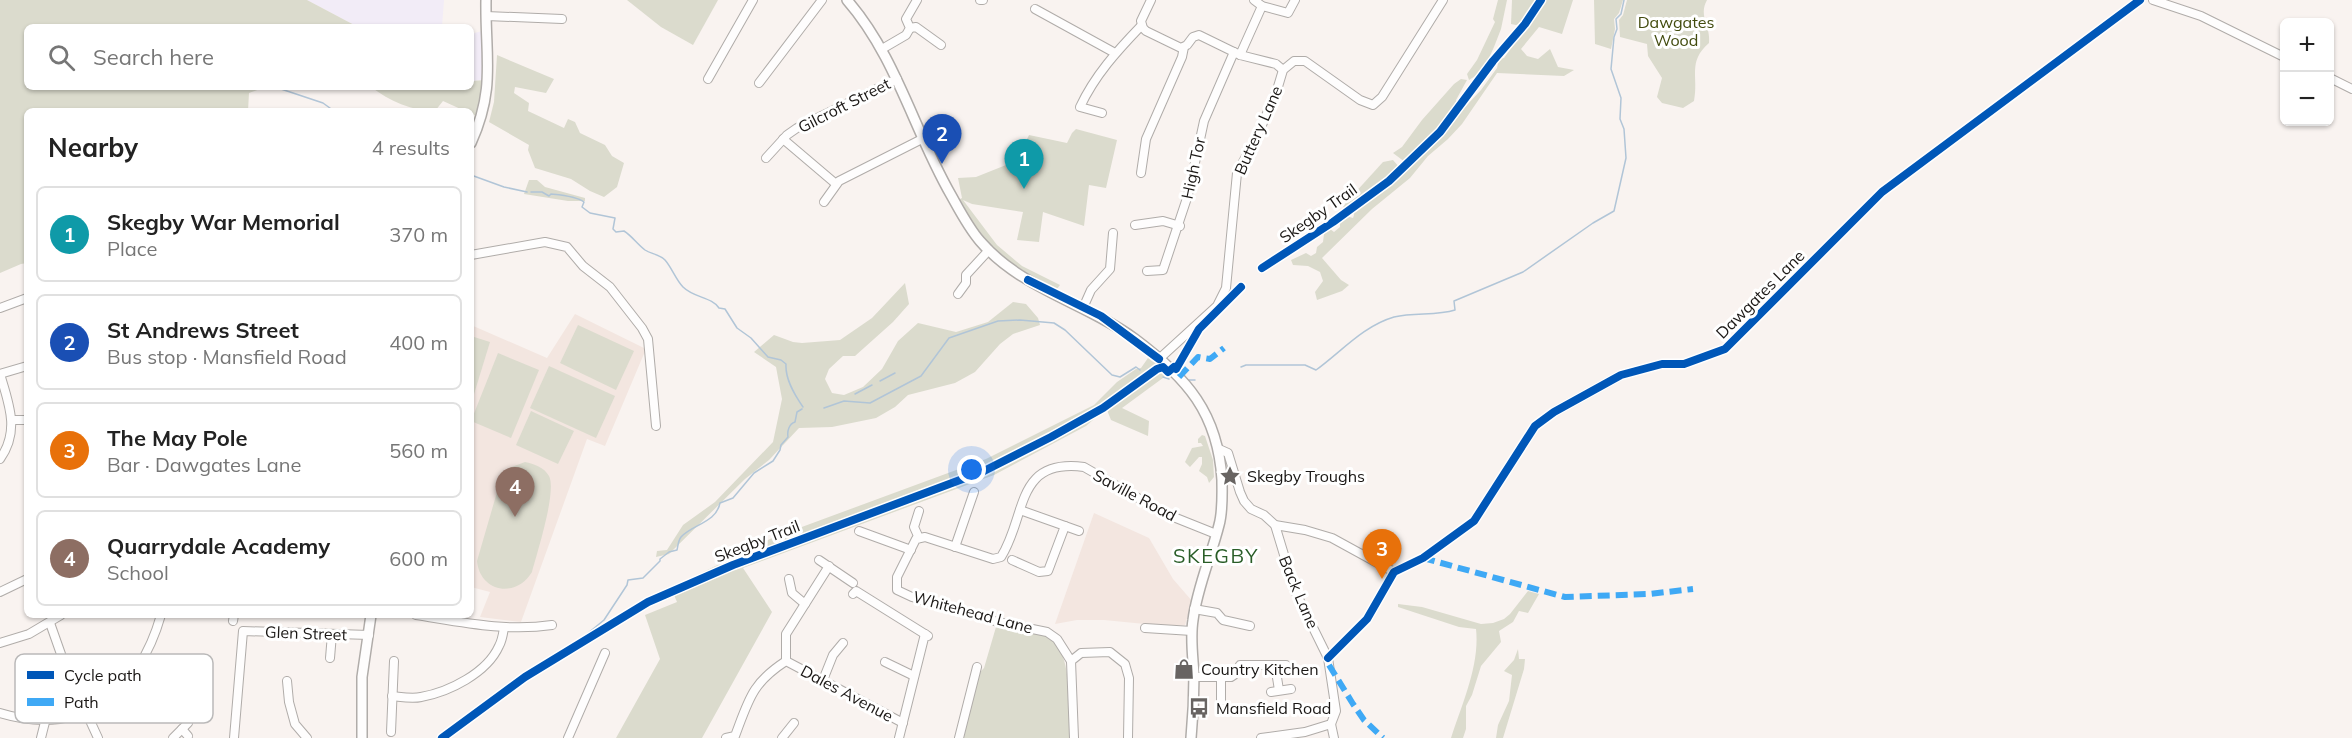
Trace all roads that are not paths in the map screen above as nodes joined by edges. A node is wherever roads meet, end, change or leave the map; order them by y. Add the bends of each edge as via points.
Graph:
1 (486, 0) edge
2 (753, 0) edge
3 (822, 0) edge
4 (847, 0) edge
5 (917, 0) edge
6 (1151, 0) edge
7 (1254, 0) edge
8 (1295, 0) edge
9 (1443, 0) edge
10 (2140, 0) edge
11 (2153, 0) edge
12 (1262, 6) junction
13 (1035, 9) dead end
14 (486, 16) junction
15 (562, 19) dead end
16 (1142, 26) junction
17 (910, 28) junction
18 (941, 45) dead end
19 (1184, 47) junction
20 (882, 49) junction
21 (1115, 53) junction
22 (1237, 53) junction
23 (2280, 55) edge
24 (1283, 70) junction
25 (708, 79) dead end
26 (897, 79) junction
27 (2334, 80) edge
28 (759, 83) dead end
29 (2352, 89) edge
30 (1102, 113) dead end
31 (474, 136) edge
32 (922, 139) junction
33 (783, 140) junction
34 (766, 158) dead end
35 (1141, 173) dead end
36 (836, 184) junction
37 (824, 202) dead end
38 (1135, 225) dead end
39 (1180, 226) junction
40 (1113, 233) dead end
41 (989, 250) junction
42 (474, 254) edge
43 (1147, 271) dead end
44 (958, 294) dead end
45 (24, 299) edge
46 (0, 308) edge
47 (1083, 308) junction
48 (1159, 359) junction
49 (24, 367) edge
50 (0, 374) edge
51 (3, 393) edge
52 (13, 420) junction
53 (24, 420) edge
54 (656, 426) dead end
55 (1219, 449) junction
56 (0, 459) edge
57 (974, 492) dead end
58 (1020, 510) junction
59 (918, 511) dead end
60 (1275, 525) junction
61 (1065, 526) junction
62 (858, 531) dead end
63 (1080, 531) dead end
64 (1216, 534) junction
65 (919, 538) junction
66 (955, 547) junction
67 (911, 550) junction
68 (819, 560) dead end
69 (1012, 560) dead end
70 (829, 566) junction
71 (1394, 572) junction
72 (24, 580) edge
73 (787, 582) dead end
74 (853, 583) dead end
75 (0, 592) edge
76 (853, 594) dead end
77 (806, 604) junction
78 (1194, 609) junction
79 (57, 618) edge
80 (160, 618) edge
81 (371, 618) edge
82 (436, 618) edge
83 (50, 622) junction
84 (552, 625) dead end
85 (1250, 626) dead end
86 (504, 628) junction
87 (1145, 628) dead end
88 (1192, 632) junction
89 (332, 634) junction
90 (369, 635) junction
91 (0, 643) edge
92 (840, 644) dead end
93 (605, 653) dead end
94 (61, 654) edge
95 (146, 654) edge
96 (330, 658) dead end
97 (1328, 658) junction
98 (394, 661) dead end
99 (786, 661) junction
100 (1071, 661) junction
101 (885, 662) dead end
102 (1275, 665) junction
103 (1286, 665) dead end
104 (976, 667) dead end
105 (914, 676) junction
106 (1221, 677) junction
107 (1194, 678) junction
108 (823, 680) junction
109 (287, 681) dead end
110 (1291, 688) dead end
111 (392, 696) junction
112 (1221, 701) dead end
113 (0, 713) edge
114 (15, 718) edge
115 (45, 723) edge
116 (91, 723) edge
117 (794, 723) dead end
118 (903, 723) junction
119 (1331, 724) junction
120 (391, 732) dead end
121 (188, 736) dead end
122 (737, 737) edge
123 (41, 738) edge
124 (98, 738) edge
125 (173, 738) edge
126 (234, 738) edge
127 (307, 738) edge
128 (362, 738) edge
129 (568, 738) edge
130 (726, 738) edge
131 (782, 738) edge
132 (900, 738) edge
133 (959, 738) edge
134 (1074, 738) edge
135 (1128, 738) edge
136 (1191, 738) edge
137 (1264, 738) edge
138 (1334, 738) edge

1 - 14 main road
2 - 25 street
3 - 28 street
4 - 20 main road
5 - 17 street via 906,19
6 - 16 street
7 - 12 street
8 - 12 street via 1288,13
9 - 24 street, Buttery Lane via 1382,97 1373,105 1305,61 1294,61
10 - 71 street, Dawgates Lane via 1882,192 1725,350 1684,364 1662,364 1621,375 1535,426 1474,521 1424,558
11 - 23 street via 2201,16
12 - 22 street, High Tor
13 - 21 street
14 - 15 street
14 - 31 main road via 488,88
16 - 19 street via 1176,47
16 - 21 street
17 - 18 street via 916,27
17 - 20 street via 906,35
19 - 22 street via 1199,35
19 - 35 street via 1146,139
20 - 26 main road
21 - 30 street via 1080,107
22 - 24 street via 1276,64
22 - 39 street, High Tor via 1204,121
24 - 48 street, Buttery Lane via 1259,132 1237,173 1226,288 1217,306
26 - 32 main road
26 - 33 street, Gilcroft Street via 797,128
27 - 29 street
32 - 36 street
32 - 41 main road via 966,223
33 - 34 street, Gilcroft Street
33 - 36 street
36 - 37 street
38 - 39 street via 1163,221
39 - 43 street, High Tor via 1163,270
40 - 47 street via 1110,269 1091,290
41 - 44 street via 966,275 966,283
41 - 47 main road via 1028,280
42 - 54 street via 545,242 556,244 567,248 610,288 648,339
45 - 46 street
47 - 48 main road via 1101,316
48 - 55 main road via 1193,393 1211,424
49 - 50 street
50 - 51 street
51 - 52 street
52 - 53 street
52 - 56 street via 9,443
55 - 60 street via 1228,453 1244,501
55 - 64 main road via 1222,492
57 - 66 street
58 - 61 street
58 - 64 street, Saville Road via 1031,482 1048,471 1070,465 1084,467 1166,514
58 - 66 street, Saville Road via 1001,557 993,559
59 - 65 street via 914,527
60 - 71 street via 1332,538
60 - 97 street, Back Lane via 1295,591
61 - 63 street
61 - 69 street via 1048,571 1039,572
62 - 67 street
64 - 78 main road
65 - 66 street, Saville Road
65 - 67 street
67 - 100 street, Whitehead Lane via 897,576 897,590 998,622 1047,632 1057,639
68 - 70 street
70 - 74 street
70 - 77 street
71 - 97 street via 1367,619
72 - 75 street
73 - 77 street via 792,593
76 - 105 street via 856,591 927,635
77 - 99 street via 786,634
78 - 85 street
78 - 88 main road
79 - 83 street
80 - 95 street
81 - 90 main road
82 - 86 street
83 - 91 street
83 - 94 street
84 - 86 street
86 - 111 street via 500,646 487,664 469,677 419,698
87 - 88 street
88 - 107 main road
89 - 90 street, Glen Street
89 - 96 street
89 - 126 street, Glen Street via 243,631
90 - 128 main road via 362,676
92 - 108 street
93 - 129 street
97 - 119 street, Back Lane via 1336,711
98 - 111 street
99 - 108 street, Dales Avenue
99 - 122 street, Dales Avenue via 766,674 752,692
100 - 134 street
100 - 135 street via 1081,653 1110,652 1125,664 1129,678
101 - 105 street
102 - 103 street
102 - 106 street via 1240,665 1234,675
102 - 110 street via 1275,691
104 - 133 street
105 - 118 street
106 - 107 street
106 - 112 street
107 - 136 main road
108 - 118 street, Dales Avenue
109 - 127 street via 295,724
111 - 120 street
113 - 114 street
115 - 123 street
116 - 124 street
117 - 131 street
118 - 132 street
119 - 137 street
119 - 138 street, Back Lane
121 - 125 street via 185,726
122 - 130 street, Dales Avenue

